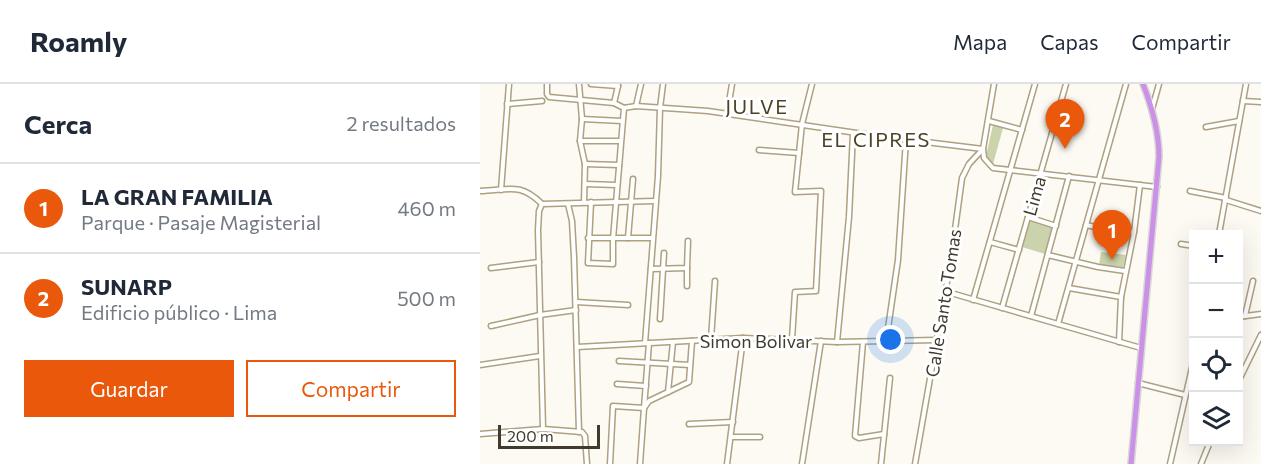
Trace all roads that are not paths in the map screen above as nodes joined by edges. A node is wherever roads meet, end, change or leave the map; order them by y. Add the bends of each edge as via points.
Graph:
1 (509, 84) edge
2 (547, 84) edge
3 (579, 84) edge
4 (591, 84) edge
5 (641, 84) edge
6 (663, 84) edge
7 (732, 84) edge
8 (812, 84) edge
9 (994, 84) edge
10 (1035, 84) edge
11 (1066, 84) edge
12 (1126, 84) edge
13 (1143, 84) edge
14 (1246, 84) edge
15 (618, 85) edge
16 (1158, 86) edge
17 (580, 99) junction
18 (542, 101) dead end
19 (1243, 101) junction
20 (1261, 102) edge
21 (614, 103) junction
22 (507, 104) junction
23 (636, 106) junction
24 (624, 108) junction
25 (660, 108) junction
26 (1152, 110) junction
27 (727, 114) junction
28 (582, 119) junction
29 (622, 121) junction
30 (989, 121) junction
31 (1239, 122) junction
32 (802, 124) junction
33 (1206, 127) dead end
34 (1022, 130) junction
35 (853, 133) junction
36 (906, 140) junction
37 (580, 141) junction
38 (620, 141) junction
39 (983, 149) junction
40 (759, 150) dead end
41 (799, 153) junction
42 (585, 164) junction
43 (619, 165) junction
44 (1011, 170) junction
45 (1041, 173) junction
46 (1069, 176) junction
47 (633, 179) dead end
48 (1099, 180) junction
49 (585, 184) junction
50 (617, 185) junction
51 (1140, 185) junction
52 (1156, 187) junction
53 (501, 190) junction
54 (480, 191) edge
55 (1190, 191) dead end
56 (1226, 199) junction
57 (655, 201) junction
58 (584, 202) junction
59 (591, 202) junction
60 (616, 202) junction
61 (631, 202) junction
62 (542, 204) junction
63 (568, 204) junction
64 (1261, 211) edge
65 (1028, 218) junction
66 (1086, 225) junction
67 (1056, 226) junction
68 (1220, 230) edge
69 (1134, 232) junction
70 (588, 238) junction
71 (628, 238) junction
72 (652, 238) junction
73 (613, 239) junction
74 (688, 242) dead end
75 (990, 242) junction
76 (1181, 244) dead end
77 (1189, 245) edge
78 (1019, 250) junction
79 (664, 253) dead end
80 (1048, 255) junction
81 (539, 262) junction
82 (1076, 262) junction
83 (491, 268) dead end
84 (663, 268) junction
85 (687, 268) junction
86 (651, 269) junction
87 (1125, 271) junction
88 (716, 281) dead end
89 (1253, 281) dead end
90 (687, 286) dead end
91 (1069, 288) junction
92 (944, 291) junction
93 (1120, 297) junction
94 (973, 300) junction
95 (576, 302) junction
96 (628, 305) dead end
97 (1002, 308) junction
98 (576, 310) junction
99 (1261, 314) edge
100 (540, 315) junction
101 (1031, 316) junction
102 (1245, 316) joint
103 (660, 319) dead end
104 (1058, 324) junction
105 (490, 326) dead end
106 (1261, 335) edge
107 (743, 338) junction
108 (711, 339) junction
109 (792, 339) junction
110 (936, 340) junction
111 (692, 341) junction
112 (821, 341) junction
113 (673, 342) junction
114 (837, 342) junction
115 (863, 342) junction
116 (886, 342) junction
117 (1119, 342) junction
118 (647, 343) junction
119 (577, 347) junction
120 (1141, 348) junction
121 (540, 356) junction
122 (619, 361) dead end
123 (647, 363) junction
124 (671, 364) junction
125 (480, 365) edge
126 (690, 365) junction
127 (1243, 373) edge
128 (890, 378) dead end
129 (1189, 379) edge
130 (617, 384) dead end
131 (1138, 384) junction
132 (646, 386) junction
133 (669, 392) junction
134 (1185, 395) junction
135 (644, 408) junction
136 (734, 423) junction
137 (689, 424) dead end
138 (543, 429) junction
139 (581, 433) junction
140 (480, 434) edge
141 (884, 434) junction
142 (732, 437) junction
143 (760, 437) dead end
144 (1208, 446) edge
145 (587, 464) edge
146 (610, 464) edge
147 (640, 464) edge
148 (727, 464) edge
149 (802, 464) edge
150 (881, 464) edge
151 (915, 464) edge
152 (1131, 464) edge
153 (1170, 464) edge
154 (1201, 464) edge

1 - 22 street
2 - 17 street via 549,97
3 - 17 street
4 - 15 street
5 - 23 street
6 - 25 street
7 - 27 street
8 - 32 street
9 - 30 street
10 - 34 street
11 - 45 street, Lima
12 - 48 street
13 - 26 highway
14 - 19 street
15 - 21 street
16 - 26 street
17 - 21 street
17 - 28 street
18 - 22 street
19 - 20 street
19 - 31 street
21 - 24 street
22 - 53 street
23 - 24 street
23 - 25 street
24 - 29 street
25 - 27 street
25 - 57 street
26 - 52 highway via 1159,143
27 - 32 street
28 - 29 street
28 - 37 street
29 - 38 street
30 - 34 street
30 - 39 street
31 - 33 street
31 - 56 street
32 - 35 street
32 - 41 street
34 - 44 street
35 - 36 street
35 - 114 street
36 - 39 street
36 - 116 street via 898,260
37 - 38 street
37 - 42 street
38 - 43 street
39 - 44 street via 984,158 993,168
39 - 92 street, Calle Santo Tomas via 962,178
40 - 41 street
41 - 109 street via 795,192 821,191 816,291 795,292
42 - 43 street
42 - 49 street
43 - 50 street
44 - 45 street
44 - 75 street
45 - 46 street
45 - 65 street, Lima
46 - 48 street
46 - 67 street
47 - 61 street
48 - 51 street
48 - 66 street
49 - 50 street
49 - 58 street
50 - 60 street
51 - 52 street
51 - 69 street
52 - 120 highway
53 - 54 street
53 - 62 street via 523,189
55 - 56 street
56 - 64 street
56 - 68 street
57 - 61 street
57 - 72 street
58 - 59 street
58 - 63 street
59 - 60 street
59 - 70 street
60 - 61 street
60 - 73 street
61 - 71 street
62 - 63 street
62 - 81 street
63 - 95 street
65 - 67 street
65 - 78 street, Lima
66 - 69 street
66 - 82 street
67 - 80 street
69 - 87 street
70 - 73 street
70 - 73 street via 588,263 613,264
71 - 72 street
71 - 73 street
72 - 86 street
74 - 85 street
75 - 78 street
75 - 94 street
76 - 77 street
78 - 97 street, Lima
79 - 84 street
80 - 82 street
80 - 101 street
81 - 83 street
81 - 100 street
82 - 87 street
82 - 91 street
84 - 85 street
84 - 86 street
84 - 103 street
85 - 90 street
86 - 118 street
87 - 93 street
88 - 108 street
89 - 102 street
91 - 93 street
91 - 104 street
92 - 94 street
92 - 110 street, Calle Santo Tomas
93 - 117 street
94 - 97 street
95 - 96 street
95 - 98 street
97 - 101 street
98 - 100 street
98 - 119 street
99 - 102 street
100 - 105 street
100 - 121 street
101 - 104 street
104 - 117 street
106 - 127 street
107 - 108 street, Simon Bolivar
107 - 109 street, Simon Bolivar
107 - 136 street
108 - 111 street, Simon Bolivar
109 - 112 street, Simon Bolivar
110 - 116 street, Simon Bolivar
110 - 151 street, Calle Santo Tomas
111 - 113 street, Simon Bolivar
111 - 126 street
112 - 114 street, Simon Bolivar
112 - 149 street
113 - 118 street, Simon Bolivar
113 - 124 street
114 - 115 street, Simon Bolivar
115 - 116 street, Simon Bolivar
115 - 141 street via 855,436
117 - 120 street
118 - 119 street, Simon Bolivar
118 - 123 street
119 - 139 street
120 - 131 highway
121 - 125 street
121 - 138 street
122 - 123 street
123 - 124 street
123 - 132 street
124 - 126 street
124 - 133 street
126 - 133 street via 688,384
128 - 141 street
129 - 134 street
130 - 132 street
131 - 134 street
131 - 152 highway
132 - 135 street
133 - 135 street via 649,401
134 - 153 street
135 - 146 street via 613,406
135 - 147 street
136 - 137 street
136 - 142 street
138 - 139 street
138 - 140 street
139 - 145 street
141 - 150 street
142 - 143 street
142 - 148 street
144 - 154 street

